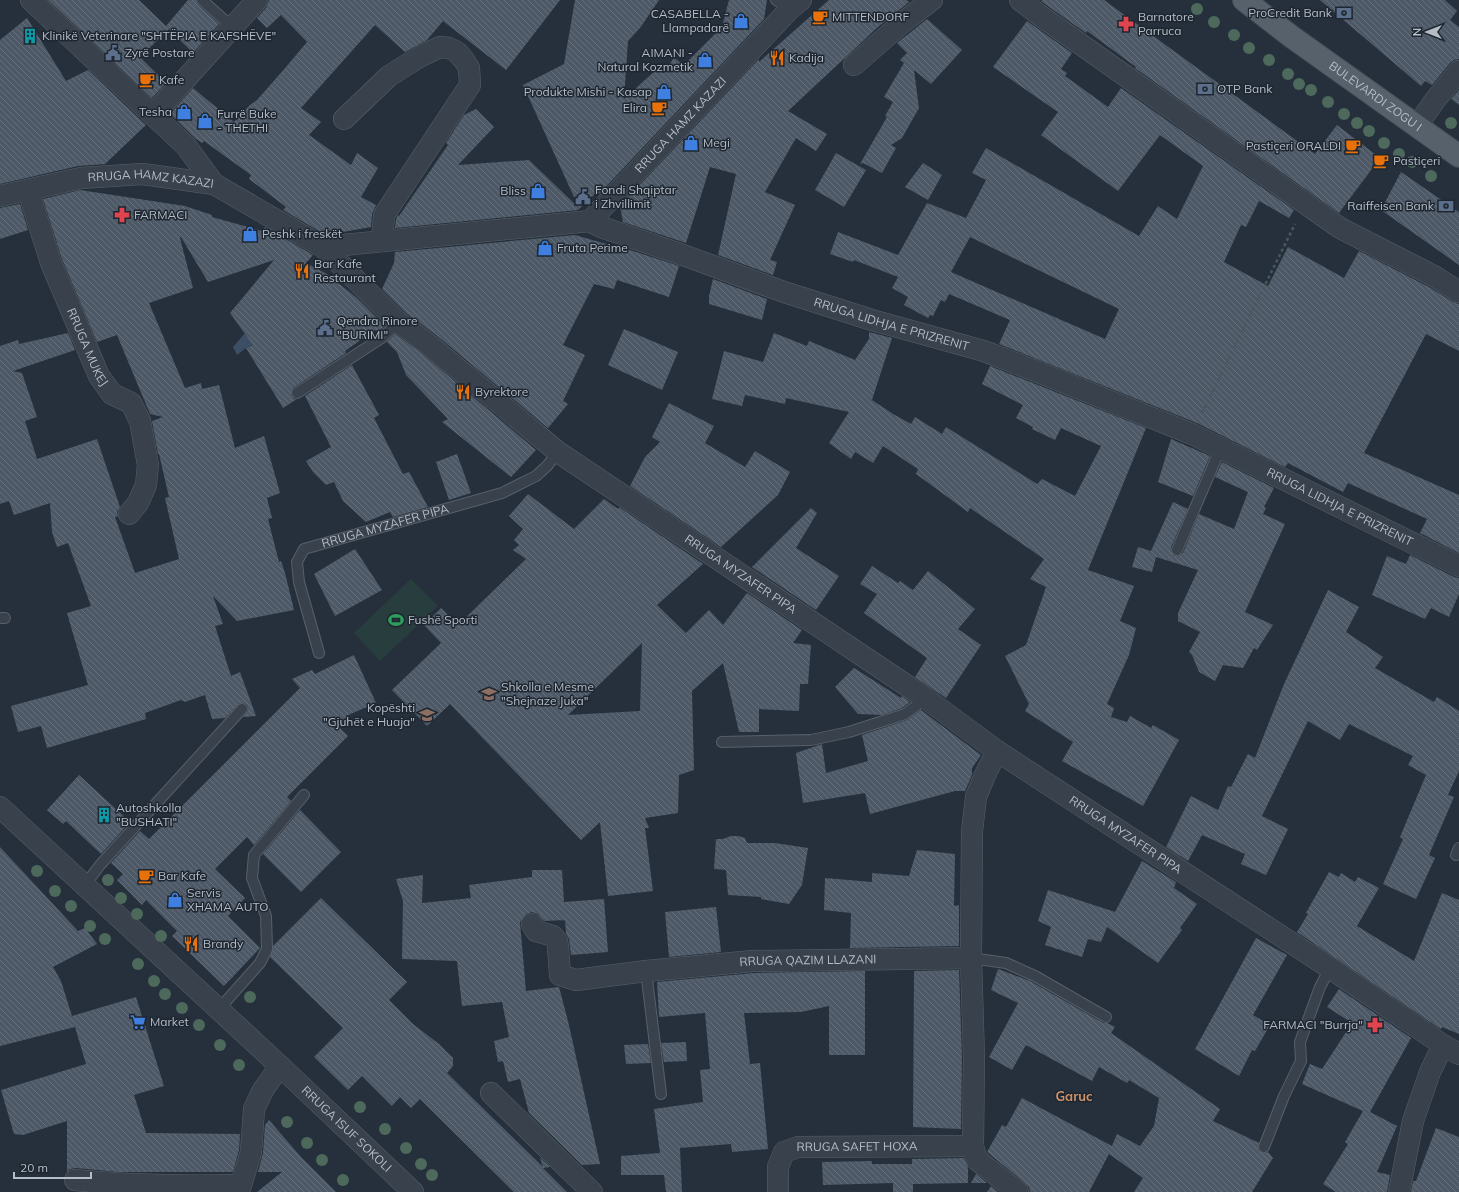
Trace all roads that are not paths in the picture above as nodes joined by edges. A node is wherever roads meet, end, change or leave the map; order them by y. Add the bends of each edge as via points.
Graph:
1 (31, 0) edge
2 (202, 0) edge
3 (257, 0) edge
4 (932, 0) edge
5 (1020, 0) edge
6 (1244, 0) edge
7 (1265, 0) edge
8 (789, 3) edge
9 (232, 27) junction
10 (1292, 37) junction
11 (854, 65) dead end
12 (1459, 71) edge
13 (153, 115) junction
14 (344, 118) dead end
15 (1417, 126) junction
16 (1459, 156) edge
17 (214, 184) junction
18 (28, 190) junction
19 (0, 196) edge
20 (590, 221) junction
21 (382, 241) junction
22 (323, 247) junction
23 (1459, 292) edge
24 (398, 322) junction
25 (297, 393) dead end
26 (1221, 447) junction
27 (558, 452) junction
28 (129, 514) dead end
29 (1177, 550) dead end
30 (1459, 566) edge
31 (319, 653) dead end
32 (924, 697) junction
33 (242, 709) dead end
34 (722, 742) dead end
35 (997, 751) junction
36 (304, 795) dead end
37 (0, 807) edge
38 (85, 886) junction
39 (532, 924) dead end
40 (971, 958) junction
41 (1330, 968) junction
42 (646, 971) junction
43 (219, 1009) junction
44 (1106, 1017) dead end
45 (1451, 1050) edge
46 (280, 1066) junction
47 (491, 1093) dead end
48 (661, 1094) dead end
49 (973, 1146) junction
50 (1264, 1147) dead end
51 (75, 1180) dead end
52 (240, 1188) edge
53 (413, 1192) edge
54 (592, 1192) edge
55 (778, 1192) edge
56 (1018, 1192) edge
57 (1399, 1192) edge

1 - 13 street
2 - 9 lane
3 - 9 street
4 - 11 street
5 - 23 street via 1340,228 1434,276
6 - 10 main road, BULEVARDI ZOGU I
7 - 10 main road, BULEVARDI ZOGU I
8 - 20 street, RRUGA HAMZ KAZAZI
9 - 13 street
10 - 15 main road, BULEVARDI ZOGU I
12 - 15 street
13 - 17 street via 186,146
14 - 21 street via 389,76 420,56 440,47 457,52 469,68 470,85 384,215
15 - 16 main road, BULEVARDI ZOGU I
17 - 18 street, RRUGA HAMZ KAZAZI via 142,174 81,178
17 - 22 street, RRUGA HAMZ KAZAZI
18 - 19 street, RRUGA HAMZ KAZAZI
18 - 28 street, RRUGA MUKEJ via 51,263 99,376 112,394 130,403 140,421 148,465 146,485 138,503
20 - 21 street
20 - 26 street, RRUGA LIDHJA E PRIZRENIT via 784,292 984,351
21 - 22 street
22 - 24 street, RRUGA MYZAFER PIPA
24 - 25 lane via 382,337
24 - 27 street, RRUGA MYZAFER PIPA
26 - 29 lane
26 - 30 street, RRUGA LIDHJA E PRIZRENIT
27 - 31 lane, RRUGA MYZAFER PIPA via 536,476 502,493 304,549 297,562 299,582
27 - 32 street, RRUGA MYZAFER PIPA
32 - 34 lane via 905,714 849,732 811,740
32 - 35 street, RRUGA MYZAFER PIPA
33 - 38 lane via 100,865
35 - 40 street via 976,797 974,811
35 - 41 street, RRUGA MYZAFER PIPA
36 - 43 lane via 254,855 252,878 266,916 267,949 260,963
37 - 38 street, RRUGA ISUF SOKOLI
38 - 43 street, RRUGA ISUF SOKOLI
39 - 42 street, RRUGA QAZIM LLAZANI via 536,931 553,936 557,942 560,975 567,978 576,980
40 - 42 street, RRUGA QAZIM LLAZANI via 753,961
40 - 44 lane, RRUGA QAZIM LLAZANI via 1006,963 1035,976
40 - 49 street
41 - 45 street, RRUGA MYZAFER PIPA
41 - 50 lane via 1320,987 1300,1042 1301,1062 1284,1096
42 - 48 lane
43 - 46 street, RRUGA ISUF SOKOLI
45 - 57 street via 1430,1072 1414,1121
46 - 52 street via 262,1090 254,1109 251,1152
46 - 53 street, RRUGA ISUF SOKOLI
47 - 54 street
49 - 55 street, RRUGA SAFET HOXA via 798,1147 784,1152 778,1167
49 - 56 street via 977,1160
51 - 52 street via 108,1184

